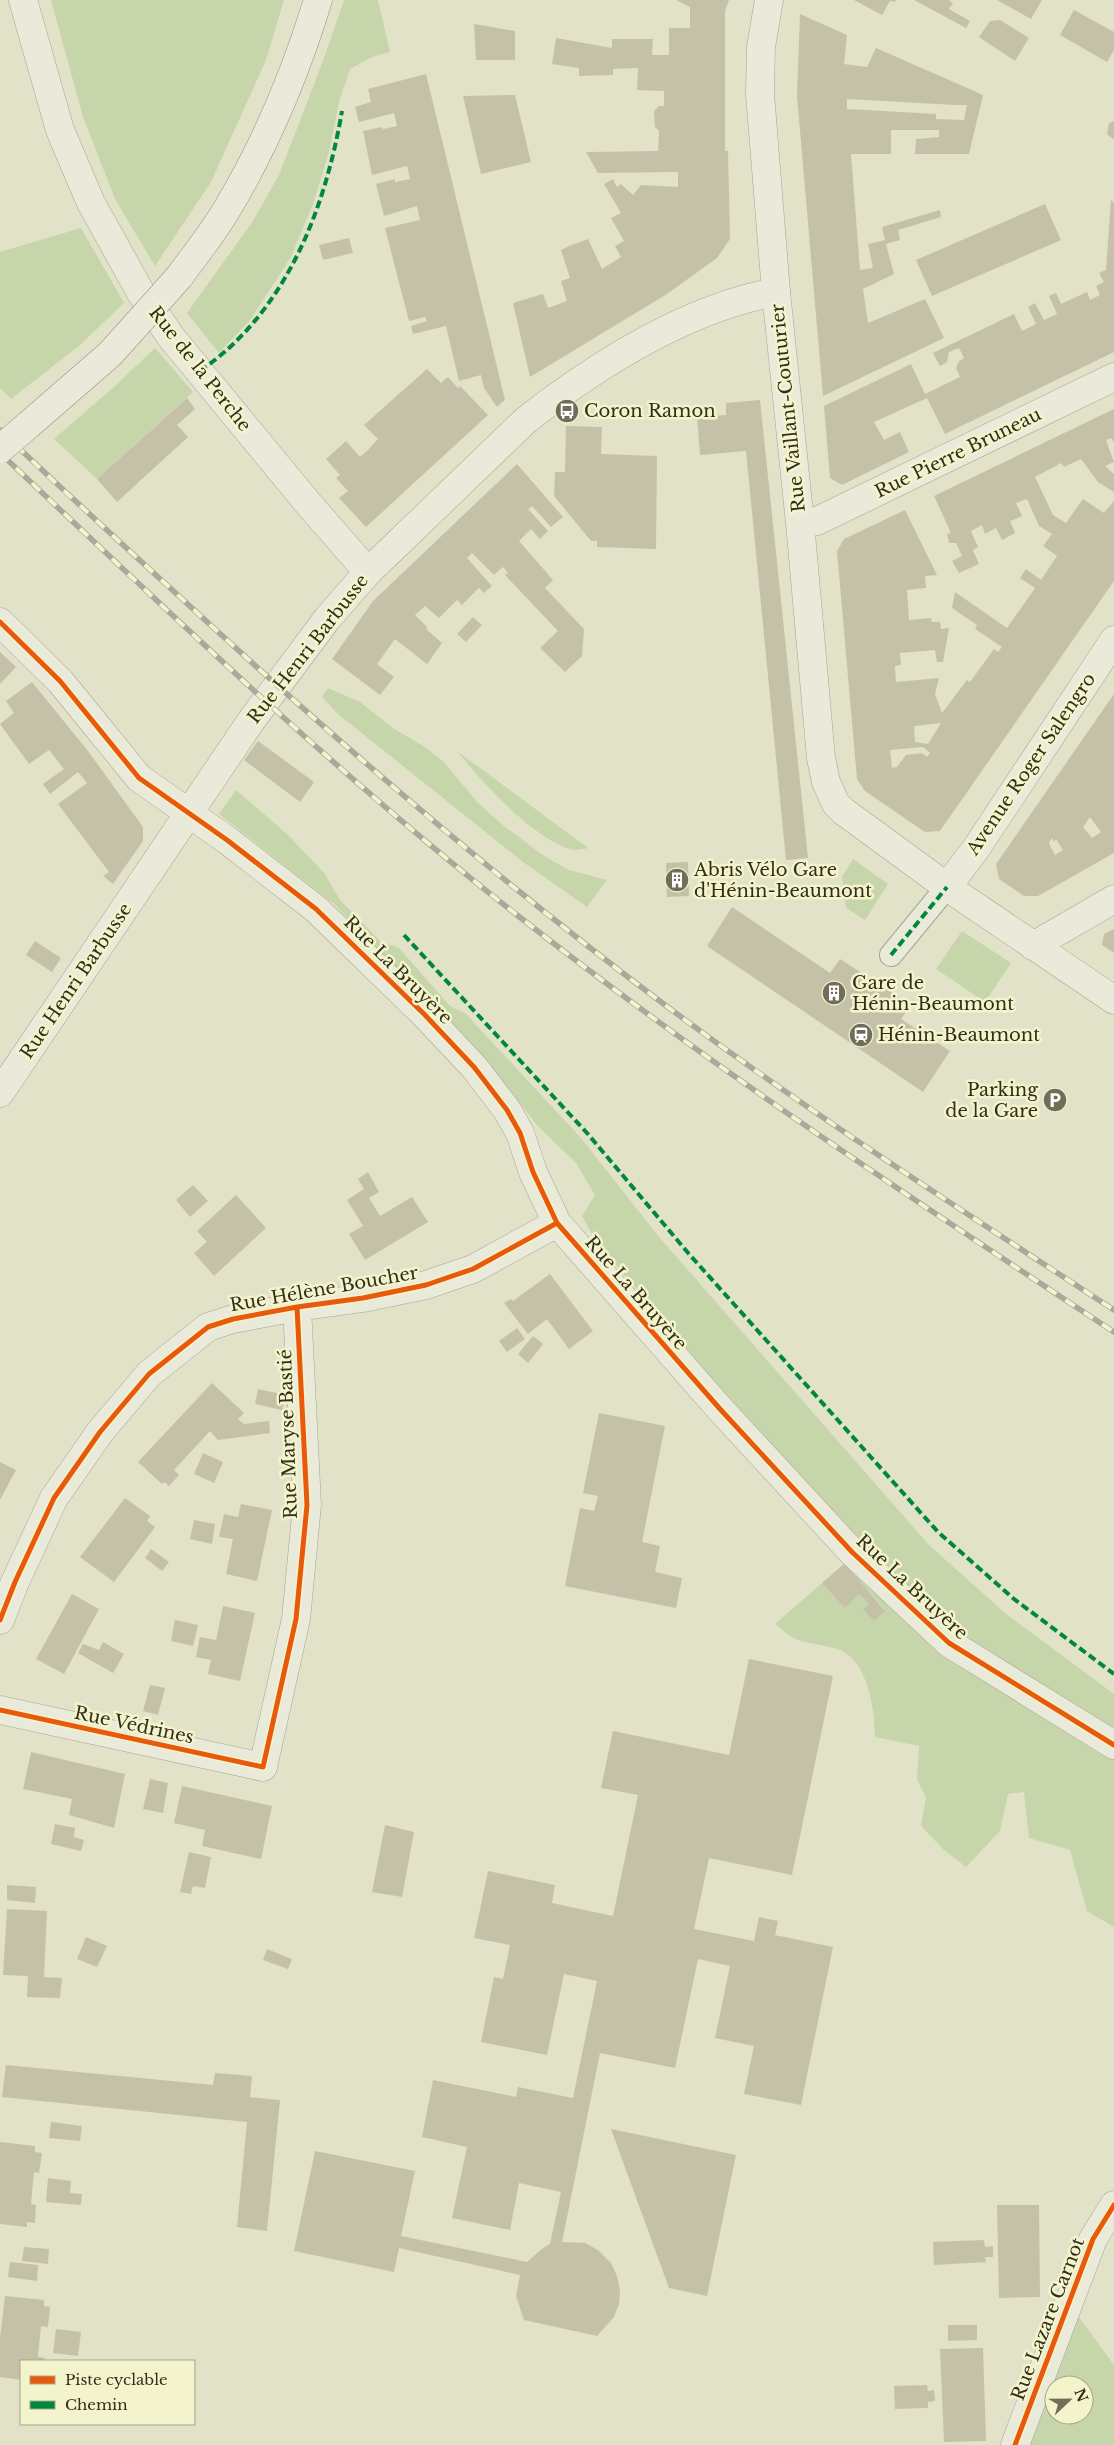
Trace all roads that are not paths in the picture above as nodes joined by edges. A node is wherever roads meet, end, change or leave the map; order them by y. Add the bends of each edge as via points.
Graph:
1 (23, 0) edge
2 (318, 0) edge
3 (769, 0) edge
4 (776, 292) junction
5 (1114, 377) edge
6 (0, 449) edge
7 (800, 523) junction
8 (368, 572) junction
9 (0, 622) edge
10 (1114, 640) edge
11 (189, 815) junction
12 (947, 887) junction
13 (1114, 899) edge
14 (1033, 946) junction
15 (891, 955) dead end
16 (1114, 1000) edge
17 (0, 1093) edge
18 (557, 1223) junction
19 (297, 1307) junction
20 (0, 1620) edge
21 (0, 1710) edge
22 (1114, 1745) edge
23 (262, 1767) joint
24 (1114, 2205) edge
25 (1015, 2445) edge

1 - 8 street, Rue de la Perche via 60,130 91,203 137,285 171,337
2 - 6 street, bridge via 284,94 250,168 227,209 179,277 110,354
3 - 4 street, Rue Vaillant-Couturier via 761,46 760,94
4 - 7 street, Rue Vaillant-Couturier
4 - 8 street, Rue Henri Barbusse via 694,317 597,370 552,400 526,420
5 - 7 street, Rue Pierre Bruneau via 822,518
7 - 12 street, Rue Vaillant-Couturier via 821,758 826,782 843,811
8 - 11 street, Rue Henri Barbusse via 327,619 259,710
9 - 11 street, Rue La Bruyère via 70,693 139,778
10 - 12 street, Avenue Roger Salengro
11 - 17 street, Rue Henri Barbusse
11 - 18 street, Rue La Bruyère via 241,850 316,909 474,1067 520,1133 533,1172
12 - 14 street
12 - 15 street
13 - 14 street
14 - 16 street
18 - 19 street, Rue Hélène Boucher via 473,1269 426,1285
18 - 22 street, Rue La Bruyère via 720,1409 852,1552 949,1643
19 - 20 street, Rue Hélène Boucher via 208,1327 150,1374 100,1432 54,1498
19 - 23 street, Rue Maryse Bastié via 307,1505 296,1619
21 - 23 street, Rue Védrines
24 - 25 street, Rue Lazare Carnot via 1093,2239

